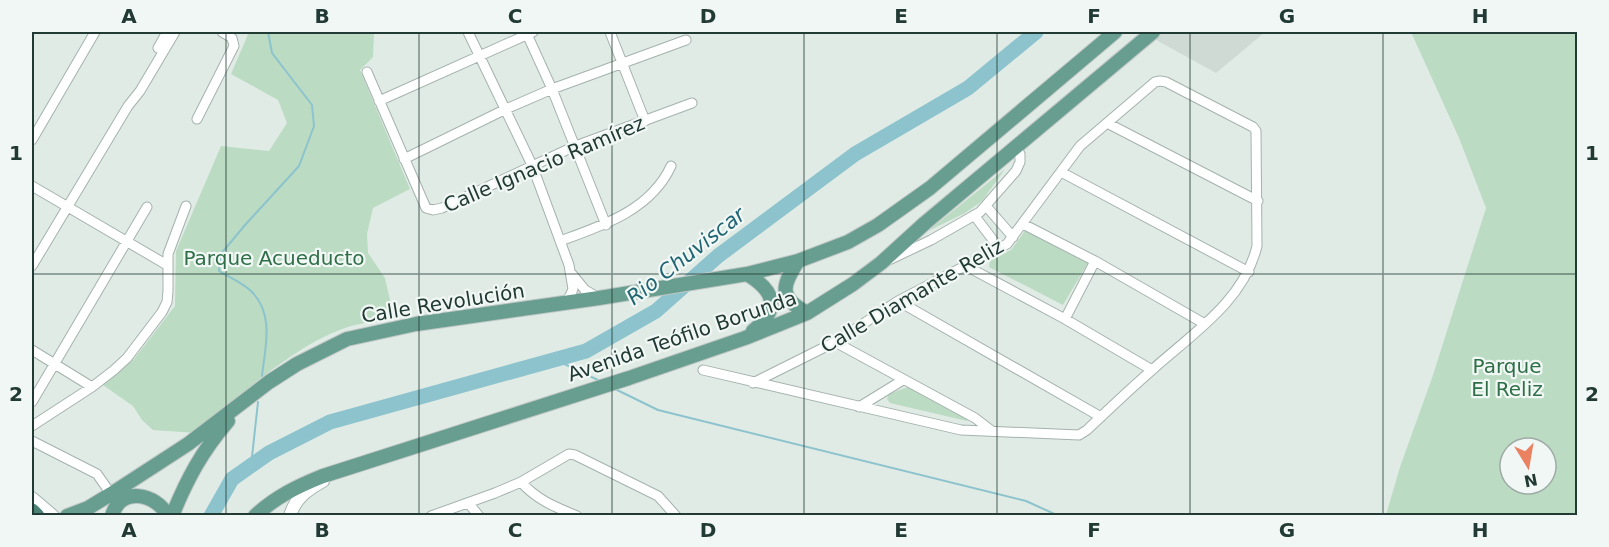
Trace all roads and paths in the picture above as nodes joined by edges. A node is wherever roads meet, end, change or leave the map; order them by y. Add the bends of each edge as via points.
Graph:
1 (95, 32) edge
2 (167, 32) edge
3 (175, 32) edge
4 (222, 32) edge
5 (468, 32) edge
6 (529, 32) edge
7 (610, 32) edge
8 (1115, 32) edge
9 (1153, 32) edge
10 (686, 40) dead end
11 (479, 55) junction
12 (623, 62) junction
13 (367, 72) dead end
14 (552, 90) junction
15 (379, 101) junction
16 (692, 103) dead end
17 (128, 106) junction
18 (506, 109) junction
19 (197, 119) dead end
20 (645, 121) junction
21 (1107, 123) junction
22 (32, 140) edge
23 (988, 141) junction
24 (573, 147) junction
25 (1015, 147) junction
26 (404, 159) junction
27 (532, 165) junction
28 (671, 166) dead end
29 (1061, 172) junction
30 (32, 186) edge
31 (1258, 201) junction
32 (66, 206) junction
33 (186, 206) dead end
34 (986, 206) junction
35 (147, 207) dead end
36 (974, 215) junction
37 (1023, 224) junction
38 (606, 225) junction
39 (1013, 237) junction
40 (125, 241) junction
41 (560, 241) junction
42 (999, 248) junction
43 (798, 261) junction
44 (1095, 261) junction
45 (881, 264) junction
46 (167, 265) junction
47 (32, 266) edge
48 (966, 266) junction
49 (571, 272) junction
50 (1249, 272) junction
51 (747, 274) junction
52 (631, 293) joint
53 (599, 298) junction
54 (898, 302) junction
55 (563, 304) junction
56 (807, 313) junction
57 (1065, 319) junction
58 (1205, 324) junction
59 (745, 338) junction
60 (835, 342) junction
61 (32, 350) edge
62 (53, 363) junction
63 (703, 370) dead end
64 (1152, 370) junction
65 (903, 380) junction
66 (753, 383) junction
67 (92, 387) junction
68 (32, 402) edge
69 (243, 403) junction
70 (859, 406) junction
71 (1101, 417) junction
72 (32, 426) edge
73 (992, 431) junction
74 (32, 441) edge
75 (371, 461) junction
76 (521, 482) junction
77 (111, 494) junction
78 (32, 498) edge
79 (469, 504) junction
80 (32, 511) edge
81 (37, 516) edge
82 (53, 516) edge
83 (67, 516) edge
84 (112, 516) edge
85 (170, 516) edge
86 (255, 516) edge
87 (290, 516) edge
88 (431, 516) edge
89 (479, 516) edge
90 (577, 516) edge
91 (676, 516) edge

1 - 22 street
2 - 17 street
3 - 17 street
4 - 19 street via 234,46
5 - 11 street
6 - 11 street
6 - 14 street
7 - 12 street
8 - 23 main road, Avenida Teófilo Borunda
9 - 25 main road, Avenida Teófilo Borunda
10 - 12 street
11 - 15 street
11 - 18 street
12 - 14 street
12 - 20 street
13 - 15 street
14 - 18 street
14 - 24 street
15 - 26 street
16 - 20 street, Calle Ignacio Ramírez
17 - 32 street
18 - 26 street
18 - 27 street
20 - 24 street, Calle Ignacio Ramírez
21 - 29 street, Calle Diamante Reliz via 1080,146
21 - 31 street
21 - 31 street, Calle Diamante Reliz via 1160,81 1253,127 1257,135
23 - 25 main road
23 - 43 main road, Avenida Teófilo Borunda via 878,225 848,242
24 - 27 street, Calle Ignacio Ramírez
24 - 38 street
25 - 34 street via 1020,154 1016,171
25 - 45 main road, Avenida Teófilo Borunda
26 - 27 street, Calle Ignacio Ramírez via 430,210 442,208
27 - 41 street
28 - 38 street via 647,198
29 - 37 street, Calle Diamante Reliz
29 - 50 street
30 - 32 street
31 - 50 street, Calle Diamante Reliz via 1257,246
32 - 40 street
32 - 47 street
33 - 46 street
34 - 36 street
34 - 39 street
35 - 40 street
36 - 42 street
36 - 45 street
37 - 39 street, Calle Diamante Reliz
37 - 44 street
38 - 41 street
39 - 42 street, Calle Diamante Reliz
40 - 46 street
40 - 62 street
41 - 49 street
42 - 48 street, Calle Diamante Reliz
43 - 51 main road, Avenida Teófilo Borunda
43 - 56 main road via 784,290
44 - 57 street
44 - 58 street
45 - 56 main road, Avenida Teófilo Borunda
46 - 67 street via 168,291 162,312 126,358
48 - 54 street, Calle Diamante Reliz
48 - 57 street
49 - 53 street via 585,290
49 - 55 street via 573,289
50 - 58 street, Calle Diamante Reliz via 1242,285
51 - 52 main road, Avenida Teófilo Borunda
51 - 59 main road via 766,288 772,307 765,322
52 - 53 main road, Calle Revolución
53 - 55 main road, Calle Revolución
54 - 60 street, Calle Diamante Reliz
54 - 71 street
55 - 69 main road, Calle Revolución via 416,324 347,339 297,364
56 - 59 main road, Avenida Teófilo Borunda
57 - 64 street
58 - 64 street, Calle Diamante Reliz
59 - 75 main road, Avenida Teófilo Borunda
60 - 65 street
60 - 66 street, Calle Diamante Reliz
61 - 62 street
62 - 67 street
62 - 68 street
63 - 66 street, Calle Diamante Reliz
64 - 71 street, Calle Diamante Reliz
65 - 70 street
65 - 73 street
66 - 70 street, Calle Diamante Reliz
67 - 72 street
69 - 77 main road
69 - 85 main road via 208,444
70 - 73 street, Calle Diamante Reliz via 961,430
71 - 73 street, Calle Diamante Reliz via 1074,436
74 - 77 street via 97,474
75 - 86 main road, Avenida Teófilo Borunda via 304,483
75 - 87 main road via 312,488 294,503
76 - 79 street
76 - 90 street via 547,504
76 - 91 street via 572,454 658,496
77 - 83 main road
78 - 82 main road
79 - 88 street
79 - 89 street
80 - 81 highway
84 - 85 main road via 122,501 133,496 156,501

